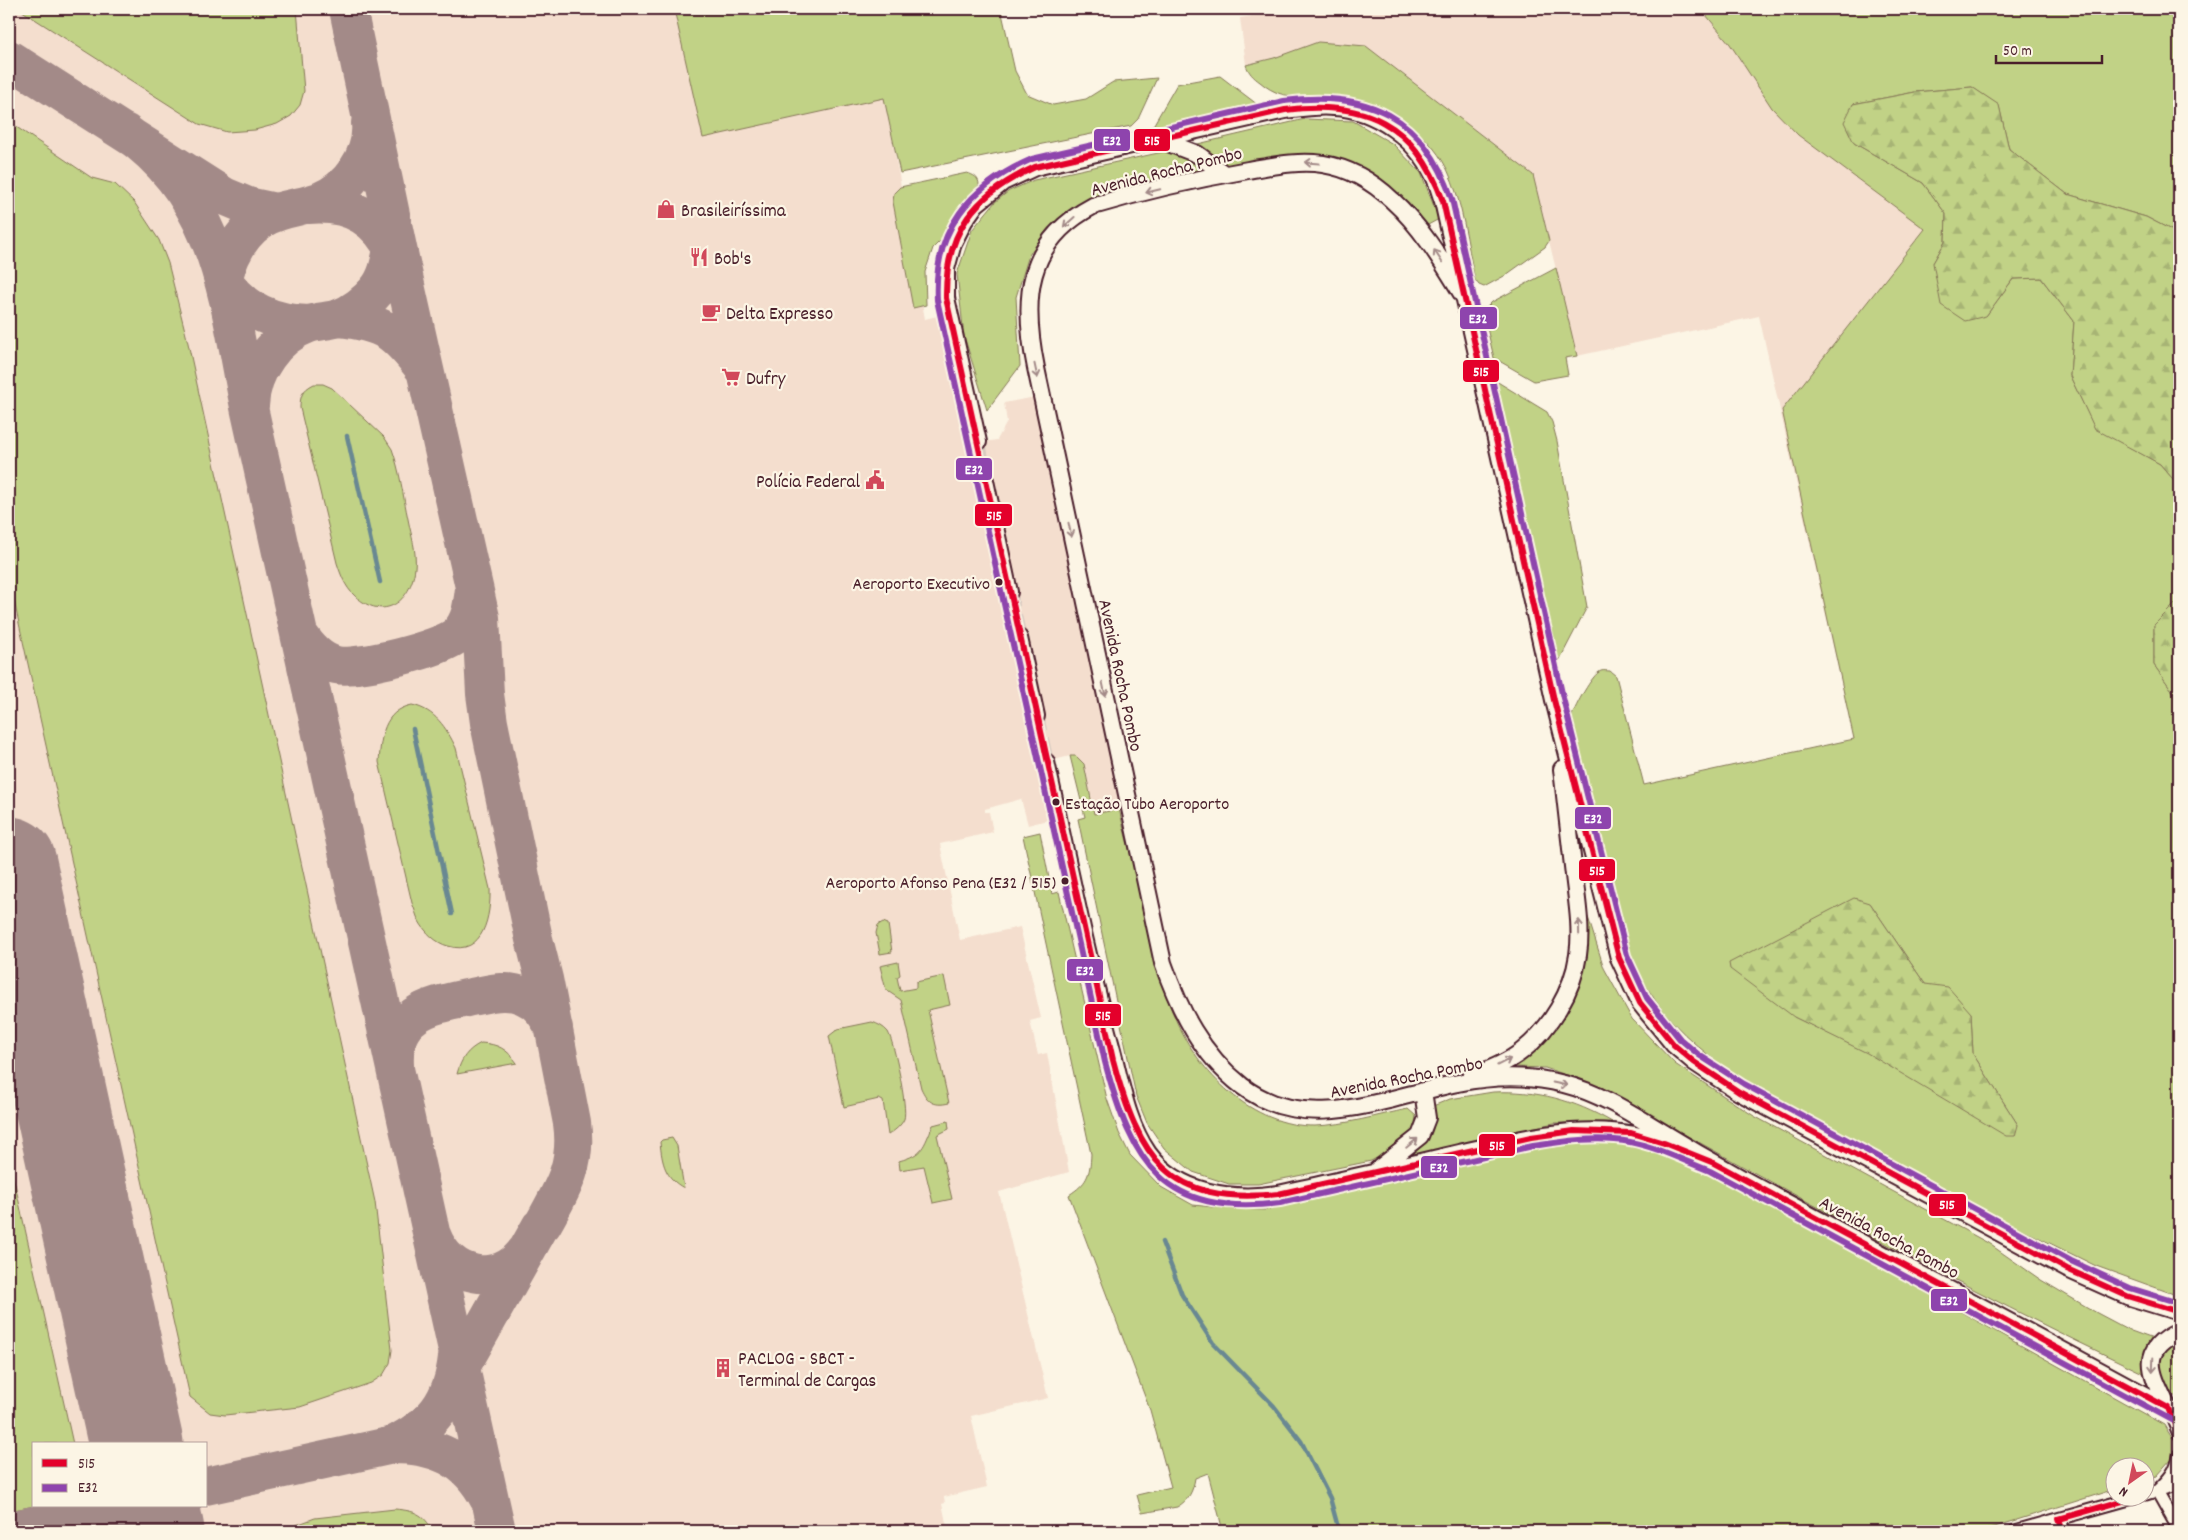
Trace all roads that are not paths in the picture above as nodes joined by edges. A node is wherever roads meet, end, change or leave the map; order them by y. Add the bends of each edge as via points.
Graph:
1 (1158, 139) junction
2 (1224, 174) junction
3 (1464, 297) junction
4 (978, 442) tunnel mouth
5 (984, 476) tunnel mouth
6 (1009, 592) tunnel mouth
7 (1019, 638) tunnel mouth
8 (1554, 700) junction
9 (1036, 716) tunnel mouth
10 (1046, 762) tunnel mouth
11 (1460, 1082) junction
12 (1423, 1091) junction
13 (1714, 1163) junction
14 (1374, 1173) junction
15 (2179, 1312) edge
16 (2179, 1332) edge
17 (2174, 1411) edge
18 (2179, 1434) edge
19 (2179, 1455) edge
20 (2179, 1484) edge
21 (2156, 1488) edge
22 (2156, 1491) edge
23 (2156, 1499) edge
24 (2106, 1506) edge
25 (2059, 1519) junction
26 (2179, 1530) edge
27 (2015, 1531) edge
28 (2062, 1531) edge

1 - 2 main road via 1197,154
1 - 3 main road, Avenida Rocha Pombo via 1314,106 1336,107 1385,123 1404,136 1434,176 1443,201
1 - 4 main road, Avenida Rocha Pombo via 1056,161 1018,174 991,190 964,221 946,269 946,298
3 -> 2 main road, Avenida Rocha Pombo via 1406,213 1376,186 1357,175 1340,168 1305,162
2 -> 12 main road, Avenida Rocha Pombo via 1112,200 1077,215 1062,228 1042,255 1029,295 1028,316 1036,368 1161,954 1176,999 1207,1052 1230,1076 1272,1103 1314,1112 1347,1109
3 - 8 main road, Avenida Rocha Pombo
5 - 6 main road
7 - 9 main road
11 -> 8 main road via 1506,1061 1538,1037 1564,999 1578,955 1578,910
8 - 15 main road, Avenida Rocha Pombo via 1619,958 1640,1003 1674,1045 1739,1092 2067,1269 2127,1296
10 - 14 main road, Avenida Rocha Pombo via 1100,1004 1129,1112 1149,1154 1186,1183 1211,1194 1233,1197 1278,1194
11 - 12 main road, Avenida Rocha Pombo
11 -> 13 main road, Avenida Rocha Pombo via 1507,1078 1564,1084 1621,1108
14 -> 12 main road via 1420,1136 1427,1118
13 - 14 main road, Avenida Rocha Pombo via 1631,1133 1574,1131 1531,1137
13 - 17 main road, Avenida Rocha Pombo
16 -> 17 main road via 2165,1338 2151,1363 2152,1374
17 - 18 street
19 - 21 street via 2171,1476
20 - 22 street
23 - 26 street
24 - 25 street
25 - 27 street
25 - 28 street

